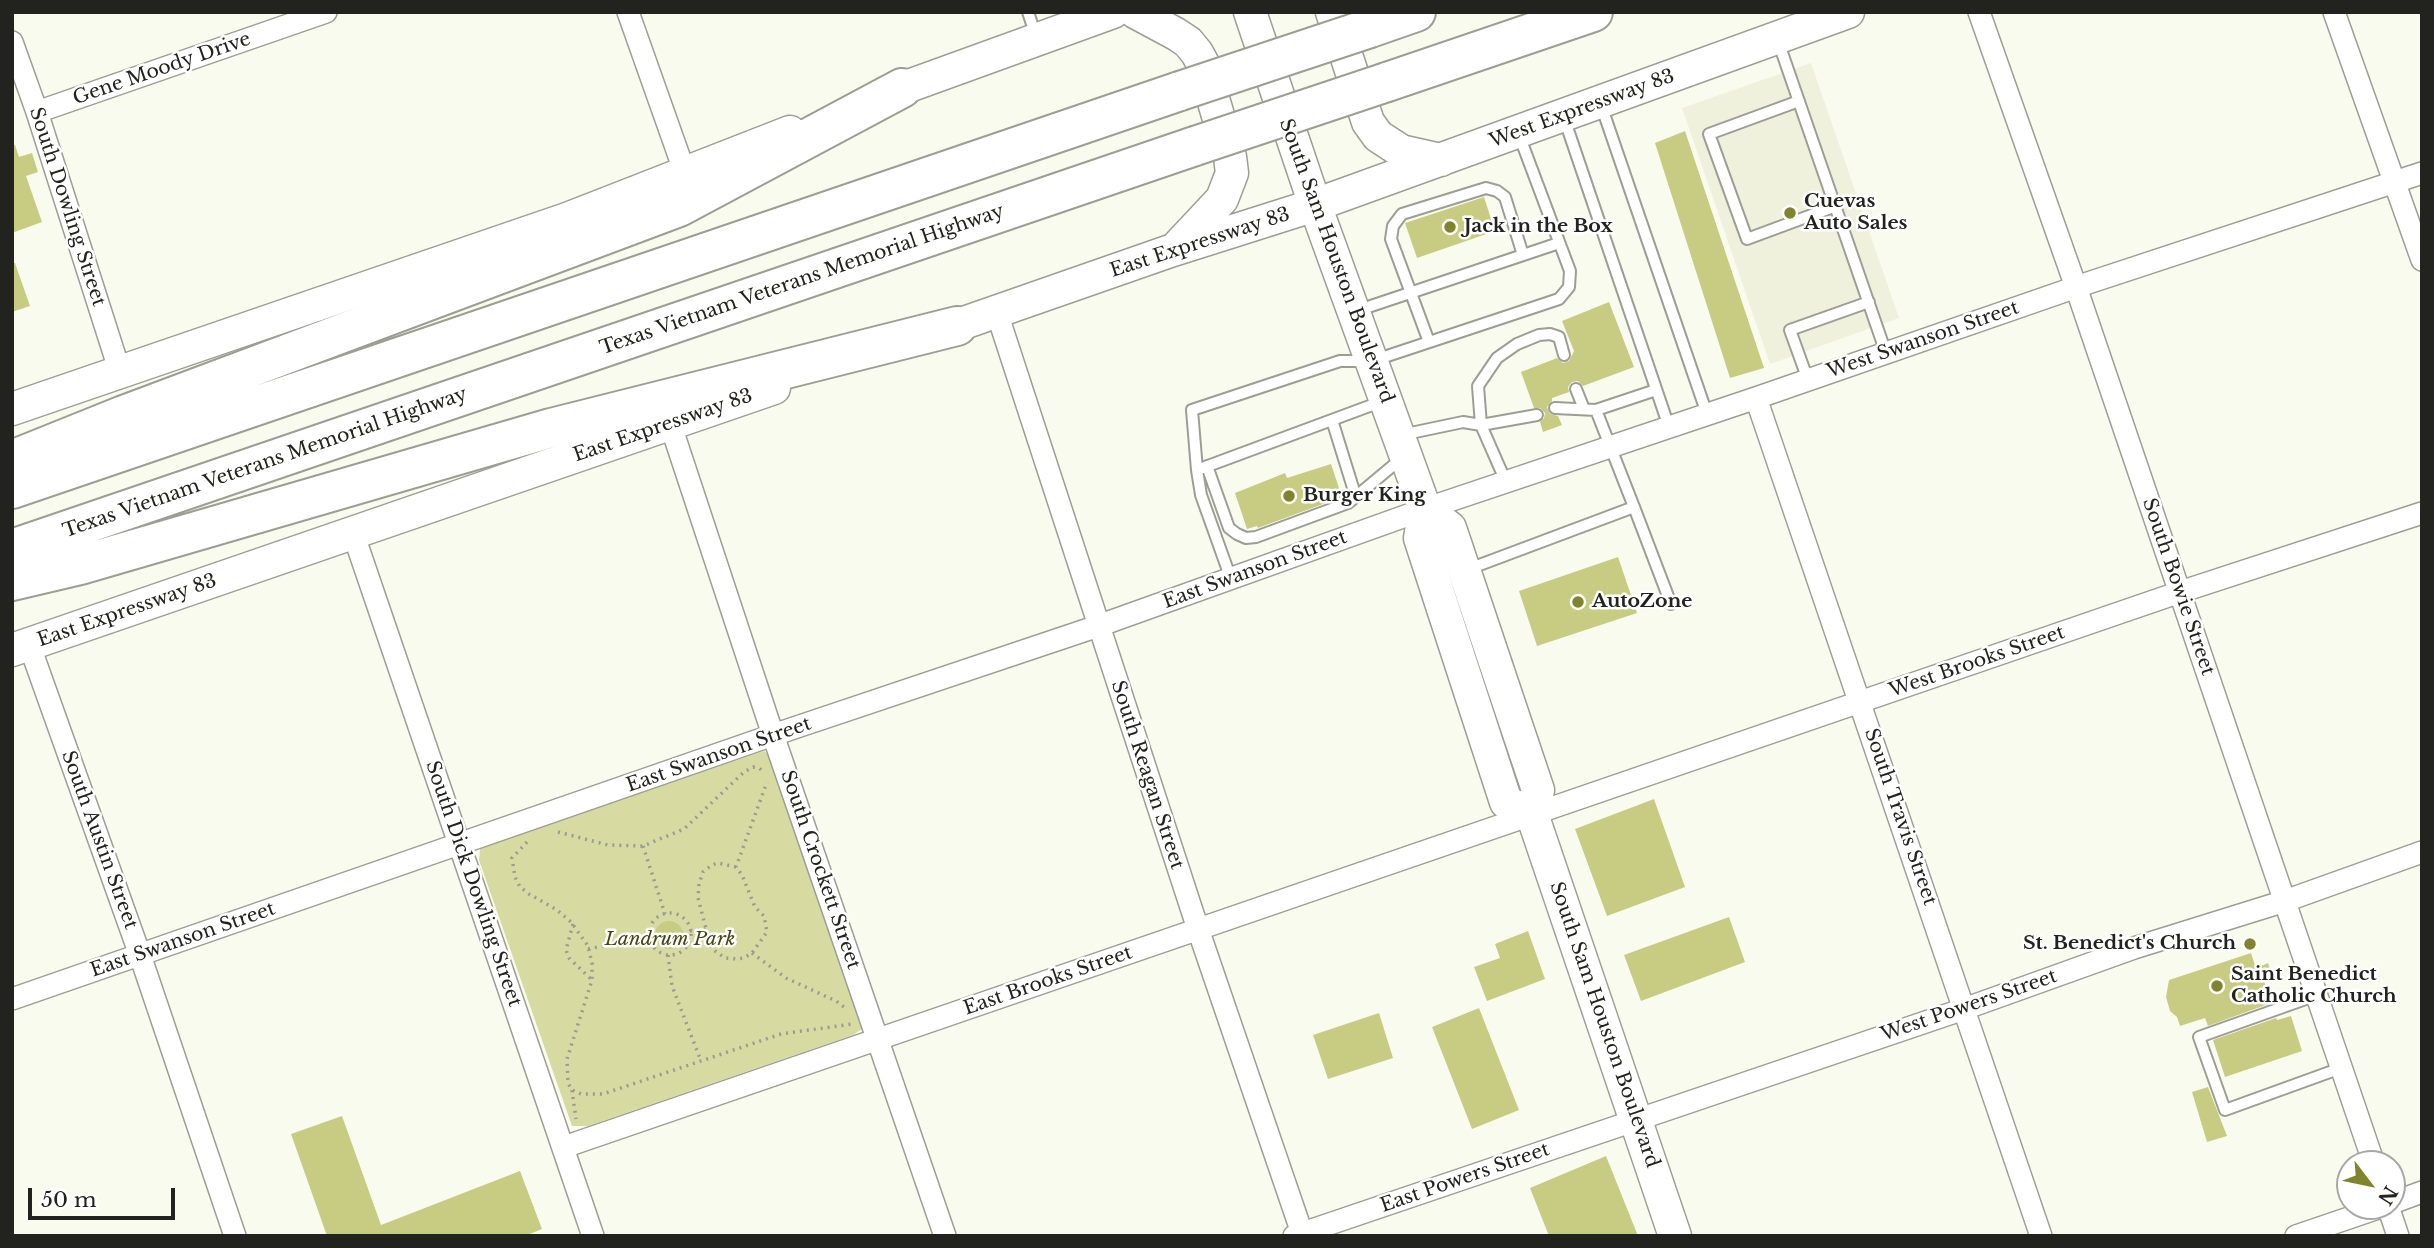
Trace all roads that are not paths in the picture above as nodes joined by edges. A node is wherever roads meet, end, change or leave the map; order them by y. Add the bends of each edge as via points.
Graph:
1 (326, 12) edge
2 (628, 12) edge
3 (1113, 12) edge
4 (1135, 12) edge
5 (1250, 12) edge
6 (1332, 12) edge
7 (1416, 12) edge
8 (1592, 12) edge
9 (1848, 12) edge
10 (1979, 12) edge
11 (2334, 12) edge
12 (1032, 26) edge
13 (1777, 38) junction
14 (12, 41) edge
15 (902, 88) junction
16 (1799, 101) junction
17 (1600, 103) junction
18 (37, 112) junction
19 (1563, 116) junction
20 (1518, 132) junction
21 (1442, 160) junction
22 (685, 173) junction
23 (2422, 173) edge
24 (2395, 182) junction
25 (1315, 205) junction
26 (1836, 206) junction
27 (1559, 243) junction
28 (1173, 250) junction
29 (1523, 255) junction
30 (2422, 260) edge
31 (2076, 287) junction
32 (1412, 292) junction
33 (1869, 302) junction
34 (1354, 312) junction
35 (997, 313) junction
36 (957, 326) junction
37 (1429, 342) junction
38 (1886, 352) junction
39 (1564, 355) dead end
40 (1372, 361) junction
41 (120, 373) junction
42 (1808, 380) junction
43 (1576, 389) dead end
44 (1657, 390) junction
45 (1756, 398) junction
46 (1386, 400) junction
47 (1555, 408) dead end
48 (12, 409) edge
49 (1584, 409) junction
50 (1596, 410) junction
51 (1707, 414) junction
52 (1537, 415) dead end
53 (1332, 420) junction
54 (670, 424) junction
55 (1482, 425) junction
56 (1669, 427) junction
57 (1402, 445) junction
58 (1612, 446) junction
59 (12, 460) edge
60 (1202, 468) junction
61 (1506, 482) junction
62 (12, 489) edge
63 (1353, 499) junction
64 (1634, 507) junction
65 (1425, 509) junction
66 (2422, 513) edge
67 (353, 533) junction
68 (12, 549) edge
69 (1464, 570) junction
70 (1231, 579) junction
71 (12, 581) edge
72 (2180, 592) junction
73 (1671, 604) dead end
74 (1098, 626) junction
75 (21, 647) edge
76 (1861, 702) junction
77 (773, 735) junction
78 (1532, 814) junction
79 (460, 845) junction
80 (2422, 852) edge
81 (2285, 901) junction
82 (1198, 929) junction
83 (140, 955) junction
84 (2316, 995) junction
85 (12, 999) edge
86 (1964, 1009) junction
87 (879, 1038) junction
88 (2341, 1068) junction
89 (1636, 1120) junction
90 (564, 1147) junction
91 (2369, 1150) edge
92 (2343, 1220) edge
93 (1299, 1235) edge
94 (235, 1236) edge
95 (593, 1236) edge
96 (945, 1236) edge
97 (1675, 1236) edge
98 (2041, 1236) edge
99 (2296, 1236) edge

1 - 18 street, Gene Moody Drive
2 - 22 street
3 - 12 main road
4 - 28 main road via 1176,34 1197,54 1230,157 1232,173 1222,199
5 - 25 main road, South Sam Houston Boulevard
6 - 21 main road via 1368,122 1378,136 1401,151
7 - 62 highway, bridge
8 - 68 highway, Texas Vietnam Veterans Memorial Highway, bridge
9 - 13 main road, West Expressway 83
10 - 31 street, South Bowie Street
11 - 24 street
12 - 15 main road
13 - 16 lane
13 - 17 main road, West Expressway 83
14 - 18 street, South Dowling Street
15 - 22 main road
15 - 59 highway via 679,207
16 - 26 lane
16 - 26 lane via 1709,134 1747,239
17 - 19 main road, West Expressway 83
17 - 51 lane
18 - 41 street, South Dowling Street
19 - 20 main road, West Expressway 83
19 - 44 lane
20 - 21 main road, West Expressway 83
20 - 27 lane
21 - 25 main road, West Expressway 83
22 - 41 main road via 568,219
23 - 24 street, West Swanson Street
24 - 30 street
24 - 31 street, West Swanson Street
25 - 28 main road, East Expressway 83
25 - 34 main road, South Sam Houston Boulevard
26 - 33 lane
27 - 29 lane
27 - 37 lane via 1570,271 1569,287 1559,299
28 - 35 main road, East Expressway 83
29 - 32 lane
29 - 32 lane via 1505,197 1497,191 1486,188 1402,214 1391,239
31 - 38 street, West Swanson Street
31 - 72 street, South Bowie Street
32 - 34 lane
32 - 37 lane
33 - 38 lane
33 - 42 lane via 1790,330
34 - 40 main road, South Sam Houston Boulevard
35 - 36 main road, East Expressway 83
35 - 74 street, South Reagan Street
36 - 54 main road, East Expressway 83
36 - 71 highway via 551,428
37 - 40 lane
38 - 42 street, West Swanson Street
39 - 55 lane via 1559,337 1550,334 1517,344 1497,358 1478,386
40 - 46 main road, South Sam Houston Boulevard
40 - 60 lane via 1340,361 1192,410
41 - 48 main road
42 - 45 street, West Swanson Street
43 - 49 lane
44 - 50 lane
44 - 56 lane
45 - 51 street, West Swanson Street
45 - 76 street, South Travis Street
46 - 53 lane
46 - 57 main road, South Sam Houston Boulevard
47 - 49 lane
49 - 50 lane
50 - 58 lane
51 - 56 street, West Swanson Street
52 - 55 lane
53 - 60 lane
53 - 63 lane
54 - 67 main road, East Expressway 83
54 - 77 street, South Crockett Street
55 - 57 lane via 1463,422
55 - 61 lane
56 - 58 street, West Swanson Street
57 - 63 lane
57 - 65 main road, South Sam Houston Boulevard
58 - 61 street, West Swanson Street
58 - 64 lane
60 - 63 lane via 1229,528 1246,537
60 - 70 lane via 1200,495
61 - 65 street, West Swanson Street
64 - 69 lane
64 - 73 lane
65 - 69 main road, South Sam Houston Boulevard via 1450,528
65 - 70 street, East Swanson Street
65 - 78 main road, South Sam Houston Boulevard via 1420,538 1506,802
66 - 72 street, West Brooks Street
67 - 75 main road, East Expressway 83
67 - 79 street, South Dick Dowling Street
69 - 78 main road, South Sam Houston Boulevard via 1538,790
70 - 74 street, East Swanson Street
72 - 76 street, West Brooks Street
72 - 81 street, South Bowie Street
74 - 77 street, East Swanson Street
74 - 82 street, South Reagan Street
75 - 83 street, South Austin Street
76 - 78 street, West Brooks Street
76 - 86 street, South Travis Street
77 - 79 street, East Swanson Street
77 - 87 street, South Crockett Street
78 - 82 street, East Brooks Street
78 - 89 main road, South Sam Houston Boulevard
79 - 83 street, East Swanson Street
79 - 90 street, South Dick Dowling Street
80 - 81 street, West Powers Street
81 - 84 street, South Bowie Street
81 - 86 street, West Powers Street via 2134,948
82 - 87 street, East Brooks Street
82 - 93 street, South Reagan Street
83 - 85 street, East Swanson Street
83 - 94 street, South Austin Street
84 - 88 street, South Bowie Street
84 - 88 lane via 2199,1037 2225,1110
86 - 89 street, West Powers Street
86 - 98 street, South Travis Street
87 - 90 street, East Brooks Street
87 - 96 street, South Crockett Street
88 - 91 street, South Bowie Street
89 - 93 street, East Powers Street
89 - 97 main road, South Sam Houston Boulevard
90 - 95 street, South Dick Dowling Street
92 - 99 street

